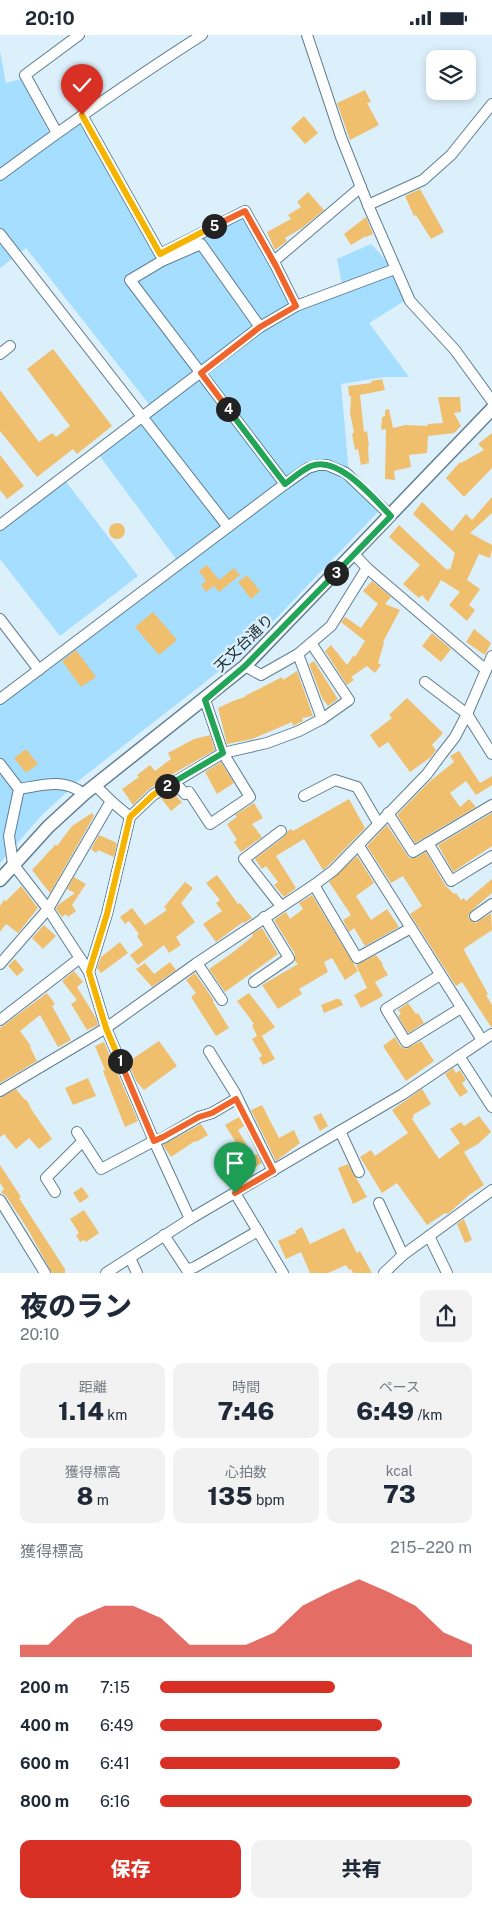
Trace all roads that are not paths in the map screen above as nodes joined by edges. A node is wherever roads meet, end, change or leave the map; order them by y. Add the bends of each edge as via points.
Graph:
1 (79, 35) edge
2 (202, 35) edge
3 (307, 35) edge
4 (492, 104) edge
5 (82, 115) junction
6 (57, 133) junction
7 (0, 175) edge
8 (361, 187) junction
9 (368, 205) junction
10 (0, 234) edge
11 (274, 261) junction
12 (395, 269) junction
13 (296, 306) junction
14 (260, 327) junction
15 (10, 346) dead end
16 (0, 354) edge
17 (201, 373) junction
18 (492, 401) edge
19 (492, 409) edge
20 (143, 417) junction
21 (285, 484) junction
22 (391, 516) junction
23 (0, 525) edge
24 (228, 527) junction
25 (354, 554) junction
26 (367, 568) junction
27 (0, 619) edge
28 (311, 643) junction
29 (298, 654) junction
30 (492, 656) edge
31 (245, 666) junction
32 (39, 670) junction
33 (486, 670) junction
34 (425, 682) dead end
35 (0, 699) edge
36 (205, 700) junction
37 (467, 714) junction
38 (322, 719) junction
39 (223, 753) junction
40 (492, 754) edge
41 (0, 764) edge
42 (173, 782) junction
43 (95, 785) junction
44 (19, 789) junction
45 (84, 794) junction
46 (304, 796) dead end
47 (111, 801) junction
48 (492, 805) edge
49 (388, 813) junction
50 (130, 817) junction
51 (378, 823) junction
52 (281, 831) dead end
53 (428, 843) junction
54 (359, 846) junction
55 (492, 856) edge
56 (13, 864) junction
57 (0, 880) edge
58 (314, 885) junction
59 (492, 904) edge
60 (281, 906) junction
61 (48, 909) junction
62 (475, 916) dead end
63 (264, 917) junction
64 (411, 928) junction
65 (80, 958) junction
66 (197, 963) junction
67 (0, 964) edge
68 (89, 972) junction
69 (440, 975) junction
70 (254, 982) dead end
71 (222, 1000) dead end
72 (461, 1008) junction
73 (0, 1020) edge
74 (106, 1028) junction
75 (492, 1034) edge
76 (482, 1040) junction
77 (209, 1051) dead end
78 (459, 1056) junction
79 (0, 1091) edge
80 (236, 1099) junction
81 (492, 1107) edge
82 (340, 1131) junction
83 (77, 1132) dead end
84 (83, 1141) junction
85 (154, 1141) junction
86 (273, 1171) junction
87 (359, 1172) dead end
88 (492, 1190) edge
89 (55, 1192) dead end
90 (235, 1193) junction
91 (0, 1200) edge
92 (379, 1203) dead end
93 (3, 1211) edge
94 (190, 1219) junction
95 (258, 1231) junction
96 (164, 1235) junction
97 (429, 1236) junction
98 (403, 1255) junction
99 (130, 1258) junction
100 (278, 1271) edge
101 (45, 1273) edge
102 (106, 1273) edge
103 (137, 1273) edge
104 (384, 1273) edge
105 (447, 1273) edge

1 - 6 street via 25,75
2 - 5 street
3 - 8 street
4 - 9 street via 451,155 423,180
5 - 6 street
5 - 11 street via 160,254 245,211
6 - 7 street
8 - 9 street
8 - 11 street
9 - 12 street
10 - 20 street
11 - 13 street
12 - 13 street
12 - 18 street via 410,301 455,351
13 - 14 street
14 - 17 street
14 - 17 street via 201,244 130,280
15 - 16 street
17 - 20 street
17 - 21 street
19 - 22 main road, 天文台通り
20 - 23 street
20 - 24 street
21 - 22 street via 312,466 327,465 346,473
21 - 24 street
22 - 25 main road, 天文台通り
24 - 32 street
25 - 26 street
25 - 31 main road, 天文台通り
26 - 28 street via 331,626
26 - 33 street
27 - 32 street
28 - 29 street
28 - 38 street via 349,700
29 - 31 street via 261,675
29 - 38 street
30 - 33 street
31 - 36 main road, 天文台通り
32 - 35 street
33 - 37 street
34 - 37 street
36 - 39 street
36 - 43 main road, 天文台通り
37 - 40 street
37 - 49 street via 455,737 427,774
38 - 39 street via 267,743
39 - 42 street
39 - 42 street via 250,797 210,824 189,792 185,794
41 - 44 street
42 - 50 street via 153,795
43 - 45 main road, 天文台通り
43 - 47 street
44 - 45 street via 57,783 75,787
44 - 56 street via 9,836
45 - 56 main road, 天文台通り
46 - 51 street via 335,781 356,787
47 - 50 street
47 - 61 street
48 - 53 street
49 - 51 street
49 - 53 street via 413,852
50 - 68 street
51 - 54 street
52 - 60 street via 244,859
53 - 55 street via 451,881
54 - 58 street
54 - 64 street
56 - 57 main road, 天文台通り
56 - 61 street
58 - 60 street
58 - 64 street via 357,958
59 - 62 street
60 - 63 street
61 - 65 street
61 - 67 street
63 - 66 street
63 - 70 street via 289,958
64 - 69 street
65 - 68 street
65 - 73 street
66 - 71 street
66 - 74 street
68 - 74 street
69 - 72 street
69 - 72 street via 386,1009 406,1042
72 - 76 street
74 - 79 street
74 - 85 street
75 - 76 street
76 - 78 street
77 - 80 street
78 - 81 street
78 - 82 street
80 - 85 street
80 - 86 street
82 - 86 street
82 - 87 street
83 - 84 street
84 - 85 street via 101,1169
84 - 89 street via 46,1178
85 - 94 street
86 - 90 street
88 - 97 street
90 - 94 street
90 - 95 street
91 - 93 street
92 - 98 street
93 - 101 street
94 - 96 street
95 - 96 street via 186,1270
95 - 100 street
96 - 99 street
97 - 98 street
97 - 105 street
98 - 104 street
99 - 102 street
99 - 103 street

